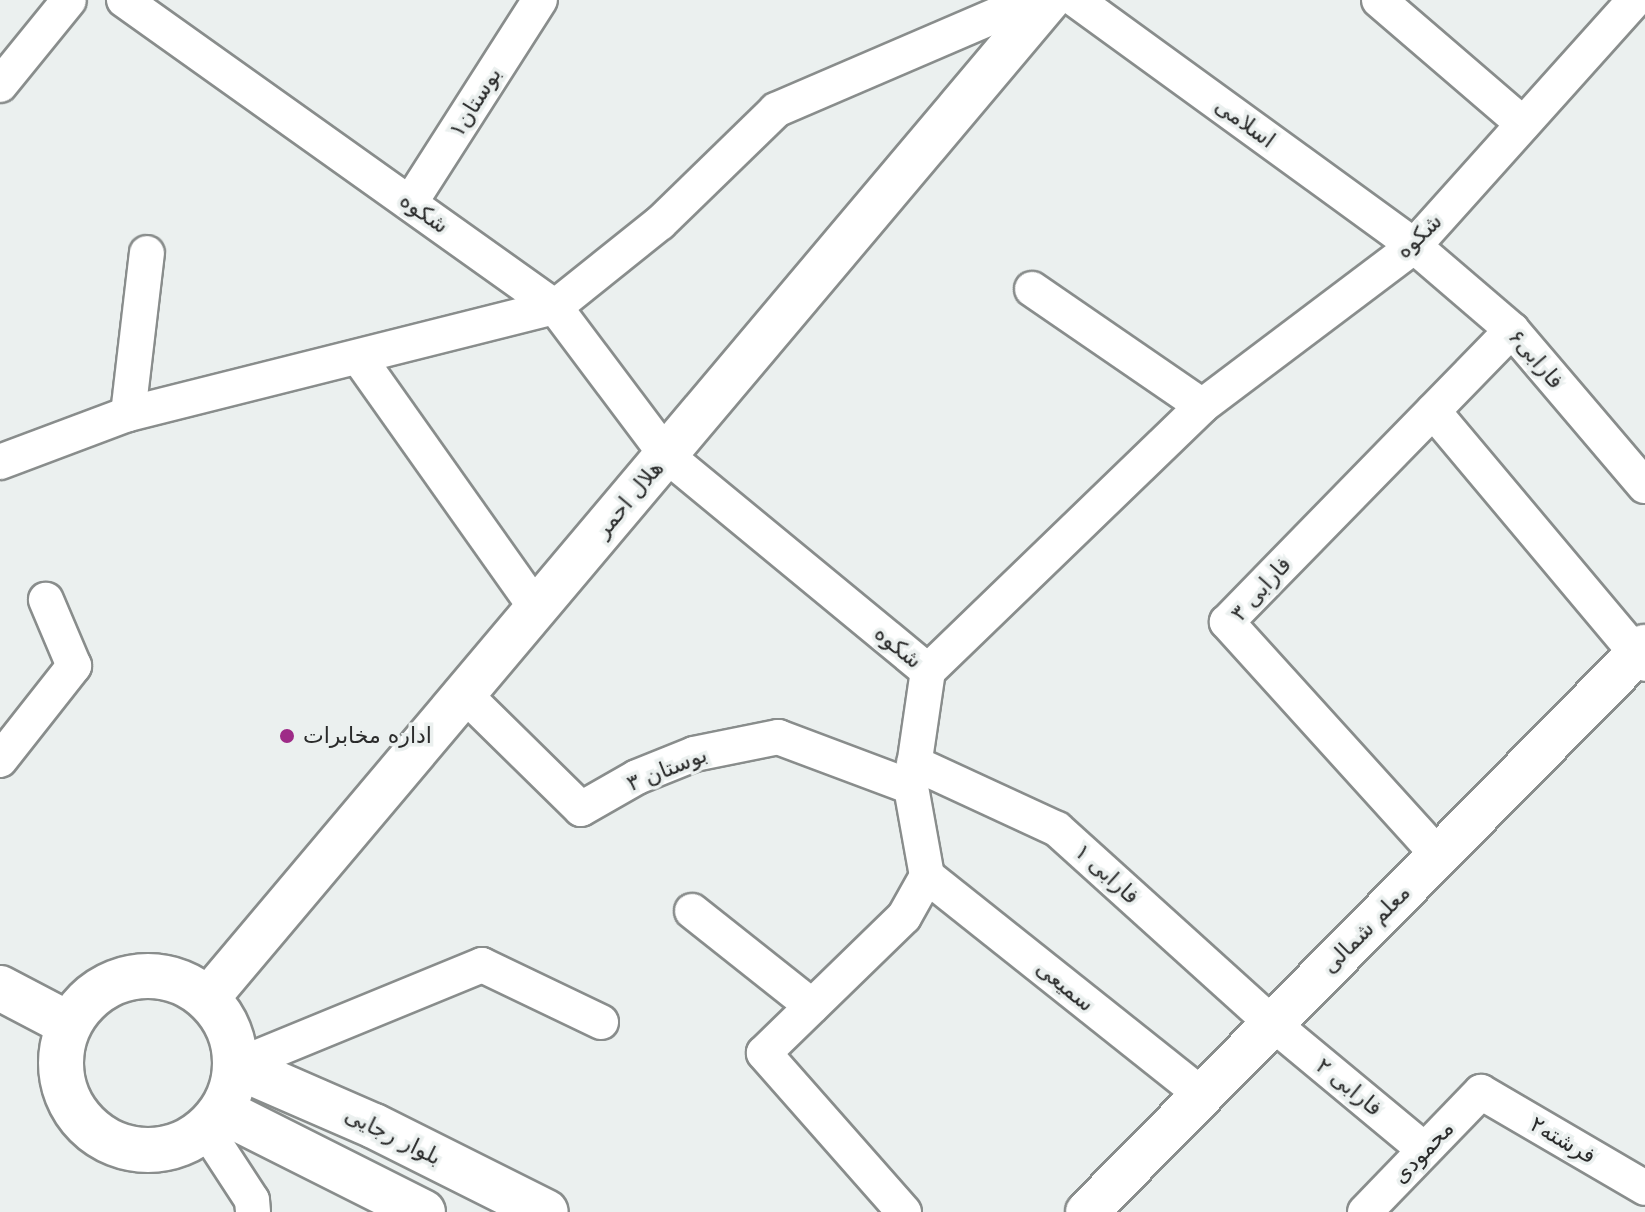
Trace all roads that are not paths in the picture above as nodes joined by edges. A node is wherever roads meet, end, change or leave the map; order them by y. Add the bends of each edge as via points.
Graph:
1 (69, 0) edge
2 (124, 0) edge
3 (540, 0) edge
4 (1031, 0) edge
5 (1049, 0) edge
6 (1076, 0) edge
7 (1379, 0) edge
8 (1635, 0) edge
9 (0, 85) edge
10 (1523, 124) junction
11 (410, 203) junction
12 (1414, 246) junction
13 (147, 253) dead end
14 (1032, 289) dead end
15 (555, 307) junction
16 (1512, 330) junction
17 (359, 358) junction
18 (1202, 406) junction
19 (1433, 411) junction
20 (128, 414) junction
21 (666, 455) junction
22 (0, 462) edge
23 (1645, 486) edge
24 (46, 600) dead end
25 (537, 609) junction
26 (1642, 655) edge
27 (928, 671) junction
28 (464, 694) junction
29 (0, 760) edge
30 (912, 775) junction
31 (1439, 856) junction
32 (927, 876) junction
33 (692, 911) dead end
34 (0, 988) edge
35 (208, 998) junction
36 (812, 1006) junction
37 (0, 1016) edge
38 (601, 1022) dead end
39 (1273, 1024) junction
40 (66, 1036) junction
41 (236, 1066) junction
42 (1481, 1092) joint
43 (1202, 1095) junction
44 (214, 1120) junction
45 (1425, 1150) junction
46 (1645, 1188) edge
47 (253, 1212) edge
48 (423, 1212) edge
49 (546, 1212) edge
50 (904, 1212) edge
51 (1087, 1212) edge
52 (1365, 1212) edge

1 - 9 street
2 - 11 street, شکوه
3 - 11 street, بوستان۱
4 - 15 street via 776,110 660,223
5 - 21 street, هلال احمر
6 - 12 street, اسلامی
7 - 10 street
8 - 10 street, شکوه
10 - 12 street, شکوه
11 - 15 street, شکوه
12 - 16 street, فارابی۶
12 - 18 street, شکوه
13 - 20 street
14 - 18 street
15 - 17 street
15 - 21 street, شکوه
16 - 19 street, فارابی ۳
16 - 23 street, فارابی۶
17 - 20 street
17 - 25 street
18 - 27 street, شکوه
19 - 26 street
19 - 31 street, فارابی ۳ via 1227,622
20 - 22 street
21 - 25 street, هلال احمر
21 - 27 street, شکوه
24 - 29 street via 74,666
25 - 28 street, هلال احمر
26 - 31 street, معلم شمالی
27 - 30 street
28 - 30 street, بوستان ٣ via 581,809 637,777 694,754 778,737
28 - 35 street, هلال احمر
30 - 32 street
30 - 39 street, فارابی ۱ via 1057,829
31 - 39 street, معلم شمالی
32 - 36 street via 904,917
32 - 43 street, سمیعی
33 - 36 street
34 - 40 main road
35 - 40 main road via 159,976 133,977 107,986 85,1002
35 - 41 main road via 224,1018
36 - 50 street via 764,1053
37 - 40 main road
38 - 41 street via 482,965
39 - 43 street, معلم شمالی
39 - 45 street, فارابی ۲
40 - 44 main road via 62,1081 73,1108 93,1131 118,1145 147,1150 176,1146
41 - 44 main road
41 - 49 main road, بلوار رجایی via 374,1126
42 - 45 street, محمودی
42 - 46 street, فرشته۲
43 - 51 street, معلم شمالی
44 - 47 street
44 - 48 main road
45 - 52 street, محمودی

